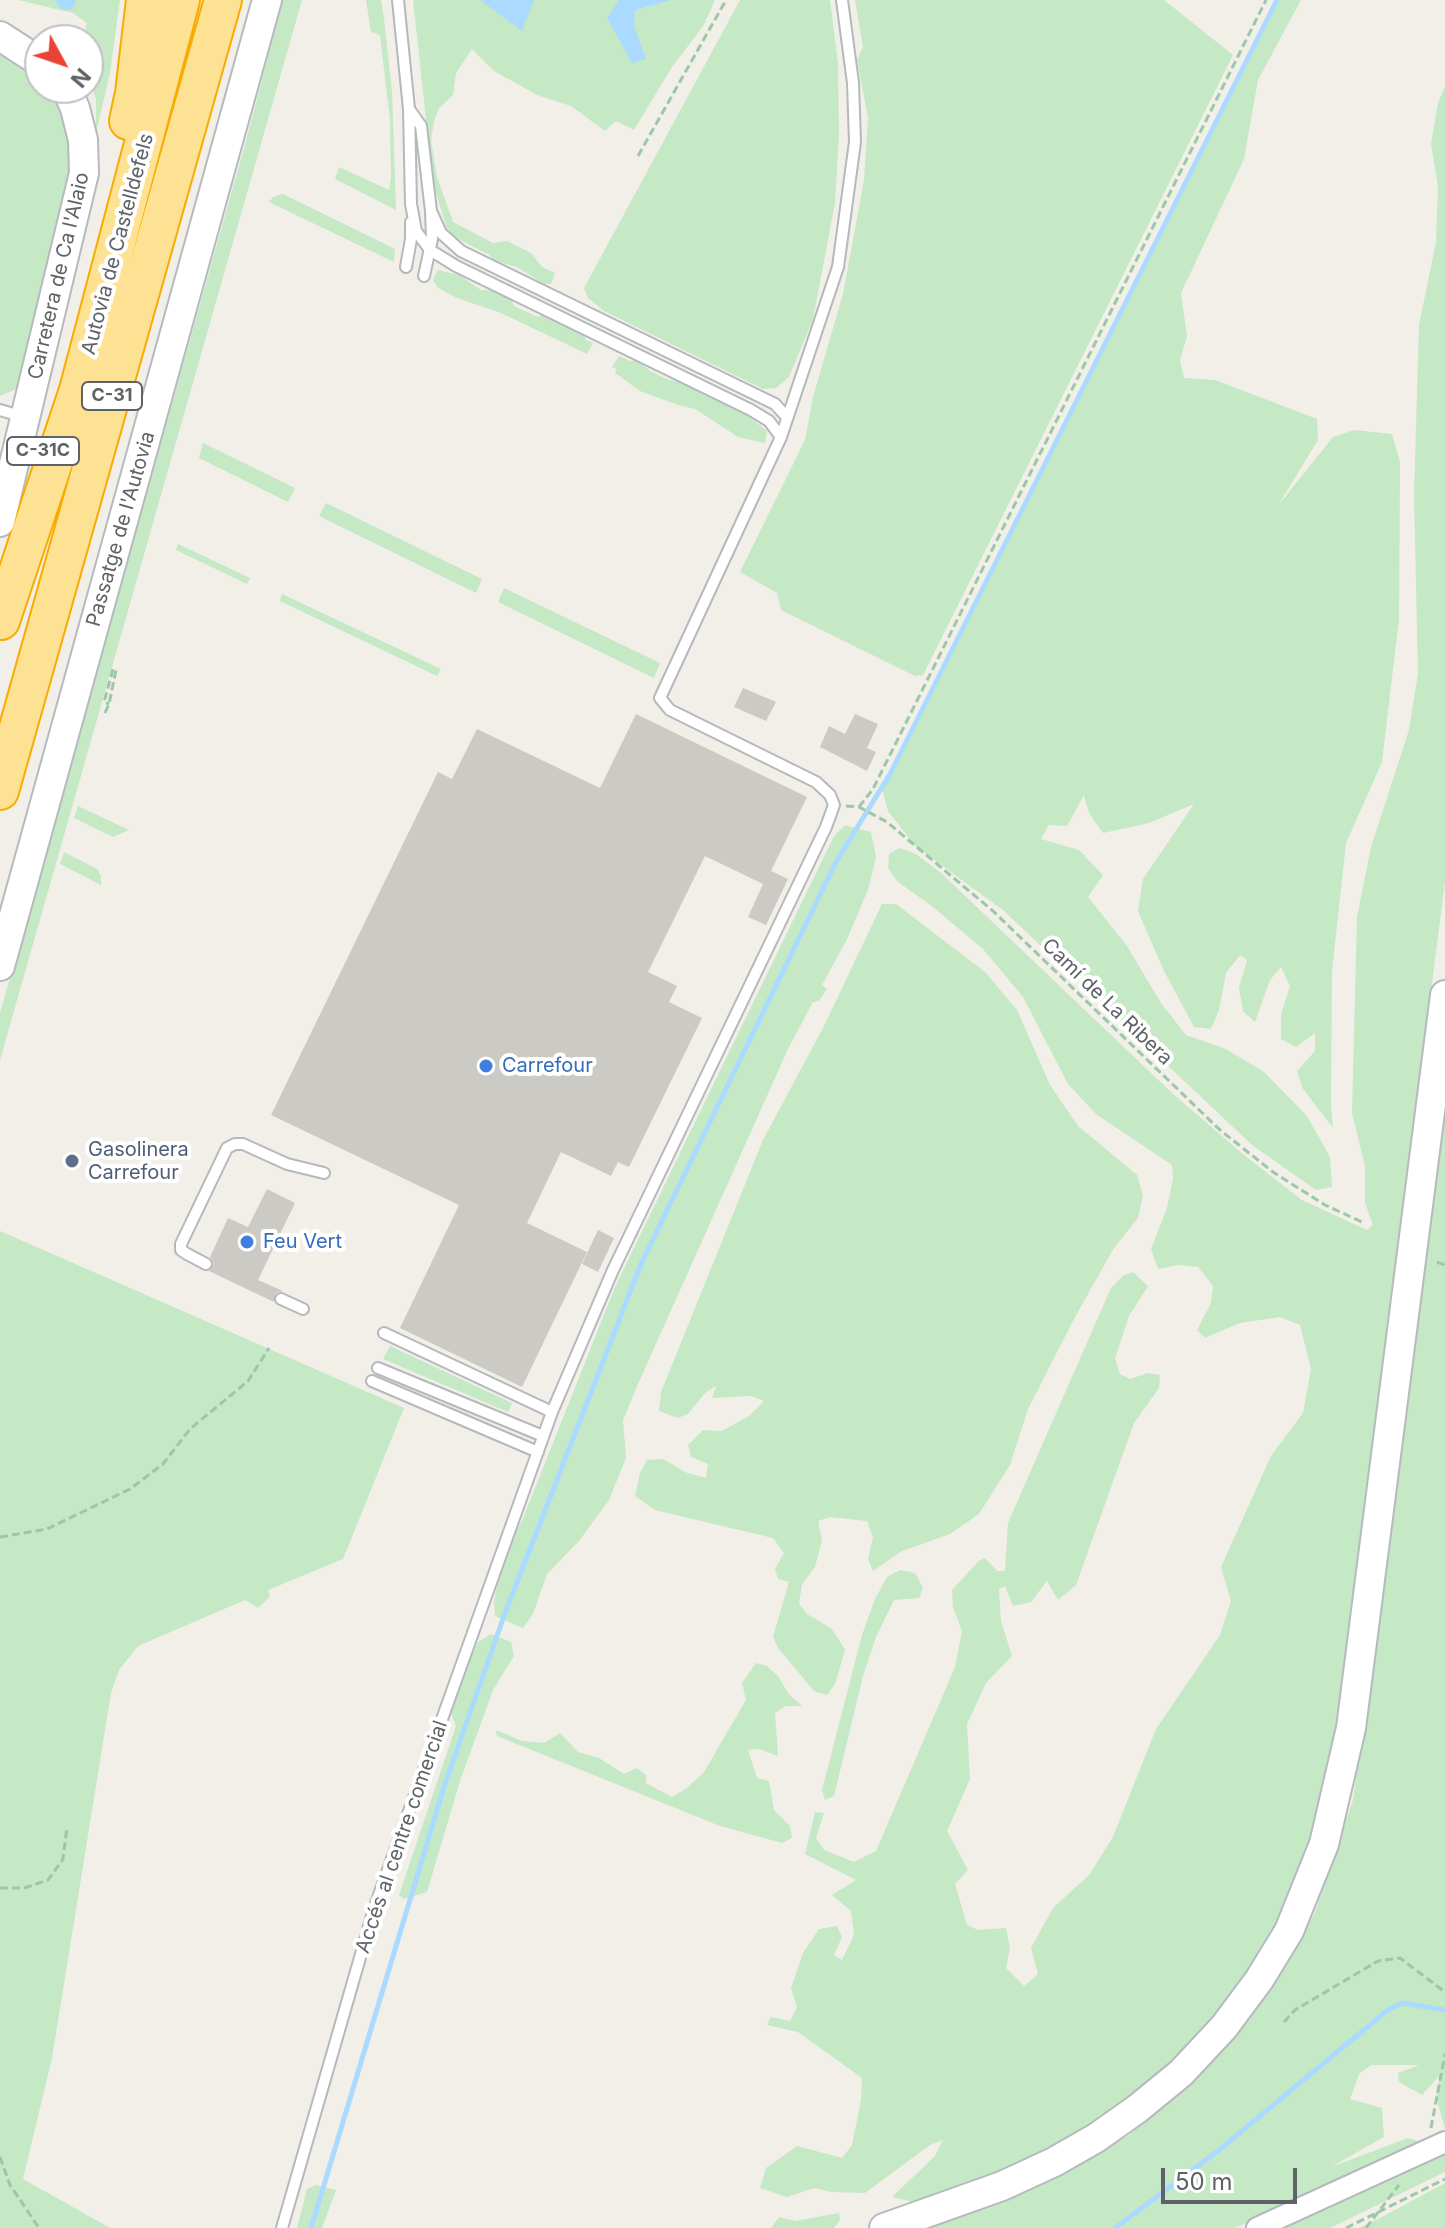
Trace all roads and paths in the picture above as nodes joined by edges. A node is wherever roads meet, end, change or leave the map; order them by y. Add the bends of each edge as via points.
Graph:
1 (145, 0) edge
2 (181, 0) edge
3 (223, 0) edge
4 (267, 0) edge
5 (398, 0) edge
6 (726, 0) edge
7 (842, 0) edge
8 (1266, 0) edge
9 (0, 36) edge
10 (24, 52) edge
11 (73, 104) edge
12 (409, 109) junction
13 (638, 156) dead end
14 (411, 204) junction
15 (431, 211) junction
16 (430, 250) junction
17 (406, 267) dead end
18 (424, 276) dead end
19 (13, 414) edge
20 (786, 416) junction
21 (781, 437) junction
22 (0, 522) edge
23 (0, 623) edge
24 (109, 704) junction
25 (105, 713) dead end
26 (0, 791) edge
27 (834, 805) junction
28 (859, 807) junction
29 (0, 966) edge
30 (1445, 995) edge
31 (324, 1173) dead end
32 (1362, 1222) dead end
33 (1437, 1262) dead end
34 (206, 1264) dead end
35 (1445, 1265) edge
36 (281, 1299) dead end
37 (303, 1309) dead end
38 (384, 1333) dead end
39 (269, 1348) dead end
40 (378, 1368) dead end
41 (372, 1381) dead end
42 (552, 1412) junction
43 (543, 1436) junction
44 (538, 1452) junction
45 (0, 1537) edge
46 (67, 1827) dead end
47 (0, 1888) edge
48 (1445, 1992) edge
49 (1284, 2022) dead end
50 (1445, 2054) edge
51 (1440, 2144) edge
52 (0, 2157) edge
53 (1445, 2179) edge
54 (1378, 2213) junction
55 (39, 2228) edge
56 (282, 2228) edge
57 (884, 2228) edge
58 (1257, 2228) edge
59 (1346, 2228) edge
60 (1366, 2228) edge

1 - 23 highway, C-31C via 134,93 112,195
2 - 23 highway, Autovia de Castelldefels / C-31 via 78,390
3 - 26 highway, C-31
4 - 29 street, Passatge de l'Autovia
5 - 12 lane
6 - 13 path
7 - 20 lane via 853,83 855,142 849,195 838,267
8 - 28 path via 873,789
9 - 10 street
11 - 19 street, Carretera de Ca l'Alaio via 83,140 84,173
12 - 14 lane
12 - 15 lane via 421,126
14 - 16 lane via 416,231
14 - 17 lane
15 - 16 lane
15 - 20 lane via 441,233 461,251 775,404
16 - 18 lane
16 - 21 lane via 751,410
19 - 22 street
20 - 21 lane
21 - 27 lane via 660,698 670,710 816,782
24 - 24 path via 104,702 113,669 116,670
24 - 25 path
27 - 28 path, Camí de La Ribera
27 - 42 lane, Accés al centre comercial via 613,1270
28 - 32 path, Camí de La Ribera via 887,822 993,911 1220,1130 1273,1172
30 - 57 street via 1351,1728 1324,1844 1289,1931 1224,2027 1137,2109 1075,2150 1002,2186
31 - 34 lane via 243,1144 227,1148 181,1244 181,1250
33 - 35 path
36 - 37 lane
38 - 42 lane
39 - 45 path via 248,1381 130,1489 47,1529
40 - 43 lane
41 - 44 lane
42 - 43 lane, Accés al centre comercial
43 - 44 lane, Accés al centre comercial
44 - 56 lane, Accés al centre comercial via 374,1909
46 - 47 path via 63,1859 48,1880
48 - 49 path via 1400,1958 1378,1961 1295,2010
50 - 51 path via 1430,2124
51 - 58 street
52 - 55 path via 10,2185
53 - 54 path
54 - 59 path
54 - 60 path

